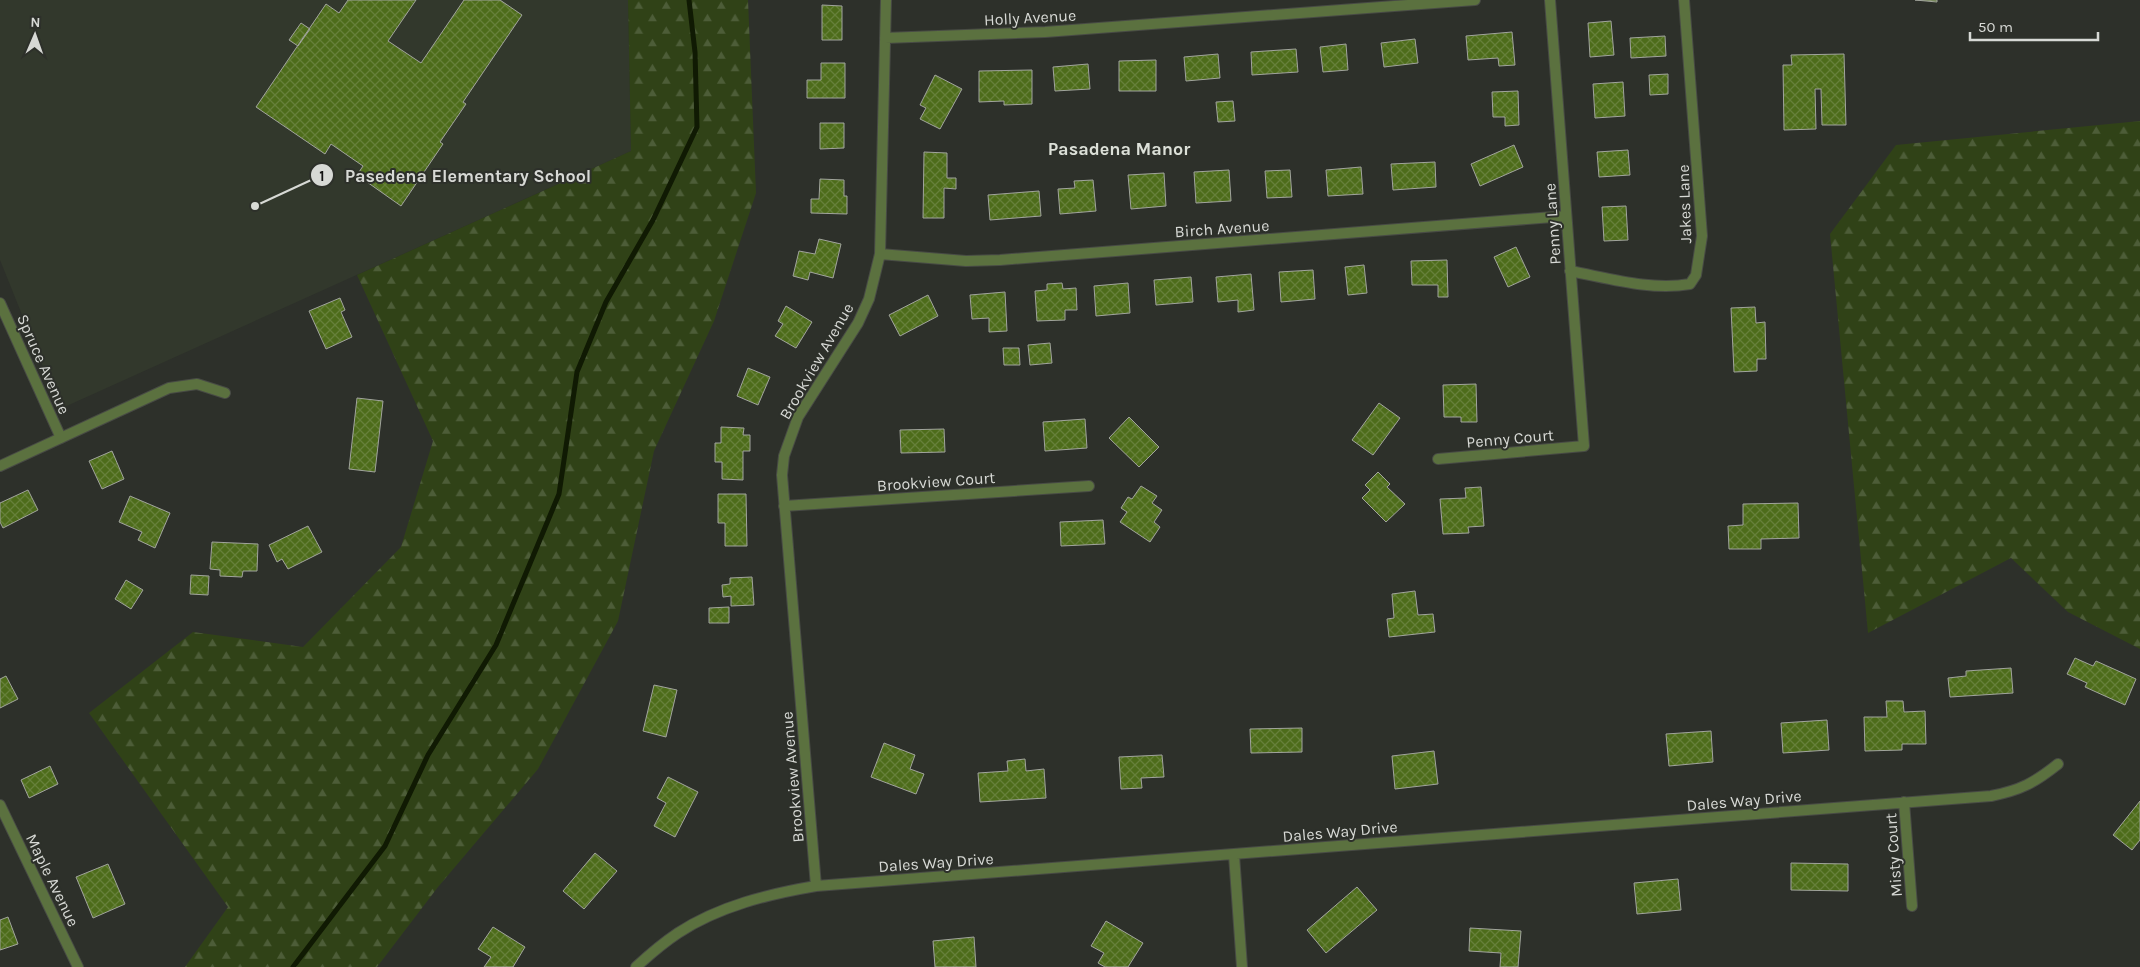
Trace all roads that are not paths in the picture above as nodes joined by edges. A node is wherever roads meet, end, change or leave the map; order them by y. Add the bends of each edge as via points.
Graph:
1 (886, 0) edge
2 (1476, 0) edge
3 (1550, 0) edge
4 (1684, 0) edge
5 (885, 38) junction
6 (1566, 216) junction
7 (880, 254) junction
8 (1570, 271) junction
9 (0, 303) edge
10 (225, 393) dead end
11 (61, 438) junction
12 (1584, 446) joint
13 (1438, 459) dead end
14 (0, 466) edge
15 (1089, 486) dead end
16 (784, 506) junction
17 (2058, 764) dead end
18 (1904, 802) junction
19 (0, 805) edge
20 (1234, 855) junction
21 (816, 886) junction
22 (1912, 906) dead end
23 (78, 967) edge
24 (636, 967) edge
25 (1242, 967) edge

1 - 5 street, Brookview Avenue
2 - 5 street, Holly Avenue via 1036,33
3 - 6 street, Penny Lane
4 - 8 street, Jakes Lane via 1702,236 1696,274 1690,284 1677,287
5 - 7 street, Brookview Avenue
6 - 7 street, Birch Avenue via 1000,260 966,261
6 - 8 street, Penny Lane
7 - 16 street, Brookview Avenue via 869,299 858,323 798,417 789,439 782,475
8 - 12 street, Penny Lane
9 - 11 street, Spruce Avenue
10 - 11 street via 197,384 169,388
11 - 14 street
12 - 13 street, Penny Court
15 - 16 street, Brookview Court
16 - 21 street, Brookview Avenue
17 - 18 street, Dales Way Drive via 2036,781 2013,792
18 - 20 street, Dales Way Drive
18 - 22 street, Misty Court
19 - 23 street, Maple Avenue
20 - 21 street, Dales Way Drive
20 - 25 street
21 - 24 street, Dales Way Drive via 770,894 705,918 678,933

